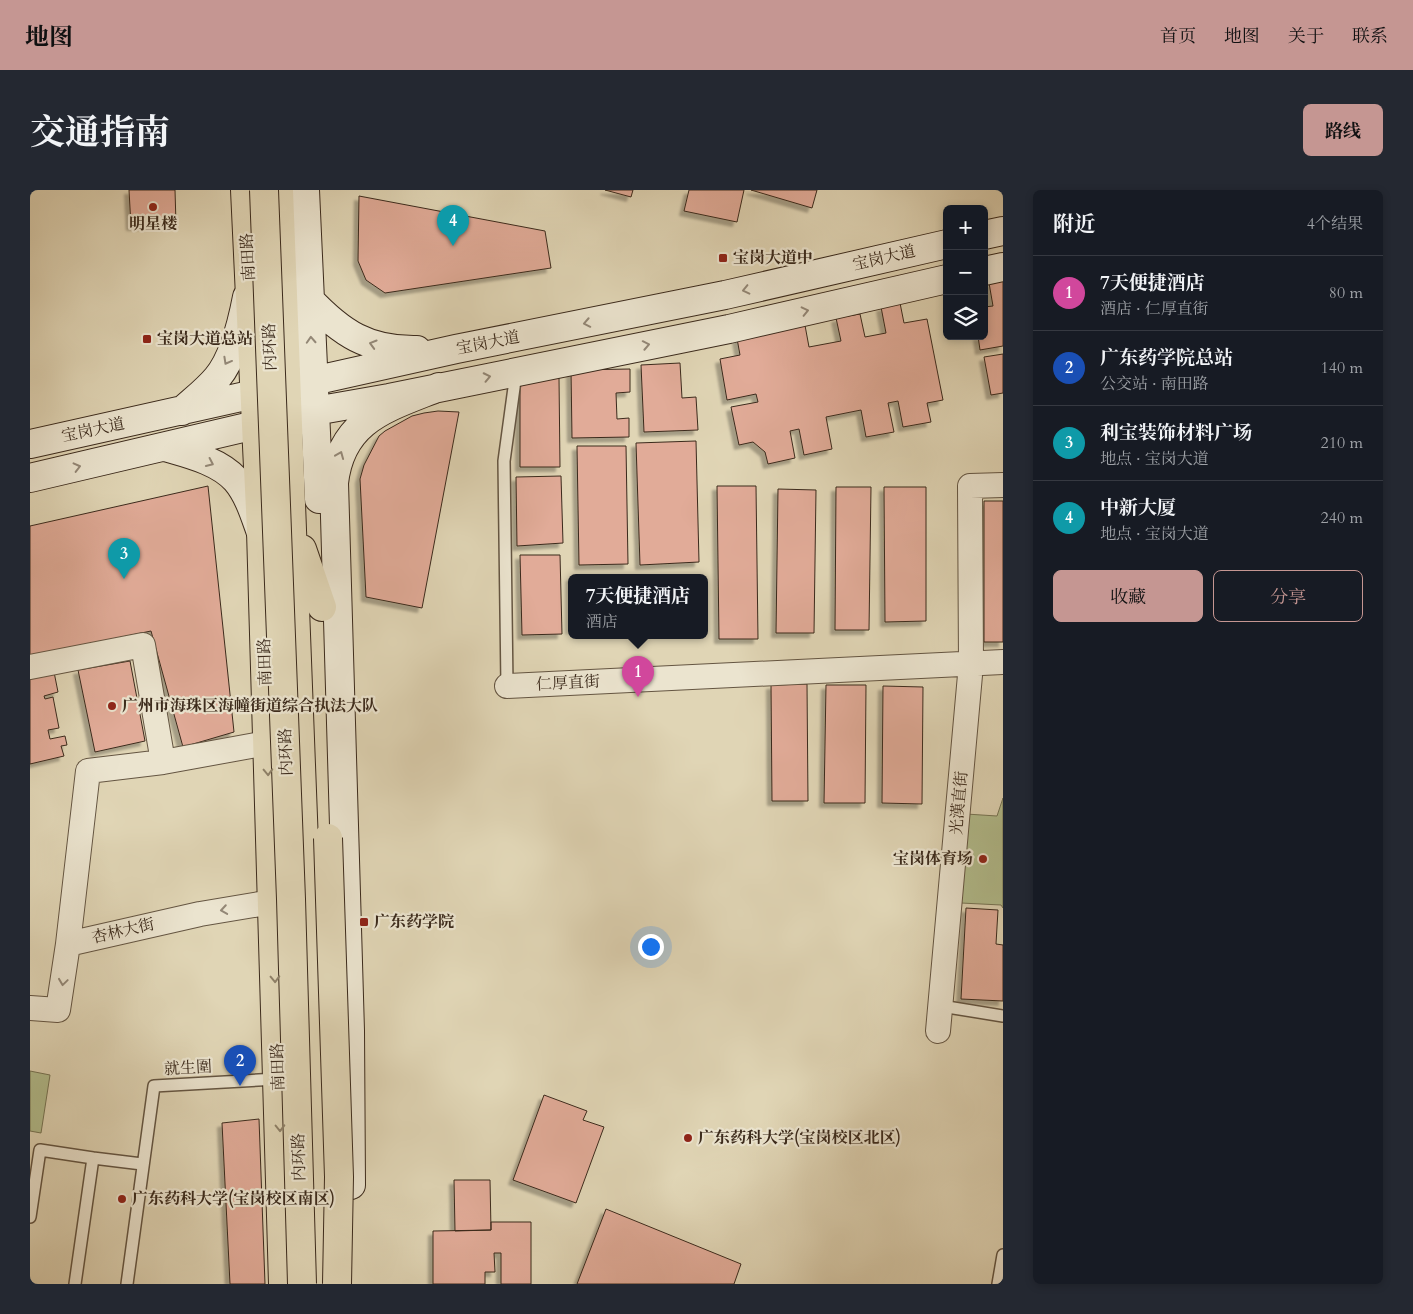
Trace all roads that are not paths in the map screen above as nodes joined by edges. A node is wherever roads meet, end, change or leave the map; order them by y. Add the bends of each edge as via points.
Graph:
1 (245, 190) edge
2 (288, 192) edge
3 (1003, 231) edge
4 (988, 235) edge
5 (943, 245) edge
6 (1003, 267) edge
7 (988, 270) edge
8 (943, 280) edge
9 (250, 281) junction
10 (309, 299) junction
11 (456, 350) junction
12 (516, 371) junction
13 (300, 383) junction
14 (439, 388) junction
15 (255, 394) junction
16 (182, 411) junction
17 (315, 411) junction
18 (288, 417) junction
19 (256, 426) junction
20 (30, 444) edge
21 (164, 446) junction
22 (30, 478) edge
23 (1003, 485) edge
24 (334, 517) junction
25 (293, 520) junction
26 (261, 531) junction
27 (322, 607) junction
28 (1003, 662) edge
29 (971, 664) junction
30 (30, 666) edge
31 (508, 686) joint
32 (267, 743) junction
33 (163, 762) junction
34 (272, 902) junction
35 (68, 944) junction
36 (941, 1006) junction
37 (30, 1008) edge
38 (1003, 1016) edge
39 (938, 1031) dead end
40 (278, 1079) junction
41 (351, 1092) junction
42 (312, 1093) junction
43 (92, 1158) junction
44 (142, 1164) junction
45 (30, 1217) edge
46 (1003, 1255) edge
47 (75, 1284) edge
48 (127, 1284) edge
49 (283, 1284) edge
50 (302, 1284) edge
51 (318, 1284) edge
52 (337, 1284) edge
53 (347, 1284) edge
54 (998, 1284) edge

1 - 9 main road, 南田路
2 - 10 main road via 307,248
2 - 13 main road, 南田路
2 - 50 main road, 内环路, bridge via 292,900
2 - 51 main road, 内环路
3 - 4 main road
5 -> 11 main road, 宝岗大道 via 725,295
6 - 7 main road
12 -> 8 main road, 宝岗大道 via 729,329
9 - 15 main road, 南田路
9 -> 16 main road via 233,350 218,377
11 -> 10 main road via 407,350 363,341 335,326
13 -> 10 main road
11 - 13 main road, 宝岗大道
14 -> 12 main road, 宝岗大道
12 - 31 lane, 仁厚直街 via 504,461
13 - 15 main road, 宝岗大道
13 - 17 main road
13 - 18 main road, 南田路
14 - 17 main road, 宝岗大道
24 -> 14 main road via 336,467 342,449 352,435 379,412
15 - 16 main road, 宝岗大道
15 - 19 main road, 南田路
16 - 20 main road, 宝岗大道
17 - 18 main road, 宝岗大道
17 - 27 main road
18 - 19 main road, 宝岗大道
18 - 25 main road, 南田路
19 - 21 main road, 宝岗大道
19 - 26 main road, 南田路
22 -> 21 main road, 宝岗大道
21 -> 26 main road via 206,460 236,480
23 - 29 street, 光漢直街 via 970,486
24 - 27 main road
24 - 41 main road
25 - 27 main road
25 - 42 main road, 南田路
26 - 32 main road, 南田路
27 - 52 main road, bridge via 338,1168
28 - 29 street, 仁厚直街
29 - 31 street, 仁厚直街
29 - 36 street, 光漢直街
30 - 33 street via 142,645
32 - 33 street
32 -> 34 main road, 南田路
33 - 35 street via 88,770
34 -> 35 street, 杏林大街 via 200,914
34 -> 40 main road, 南田路
35 -> 37 street, 杏林大街 via 58,1010
36 - 38 lane
36 - 39 street, 光漢直街
40 - 44 lane, 就生圍 via 154,1086
40 -> 49 main road, 南田路
41 - 42 main road
41 - 53 main road
42 - 51 main road, 南田路
43 - 44 lane
43 - 45 lane via 40,1150
43 - 47 lane
44 - 48 lane
46 - 54 lane

